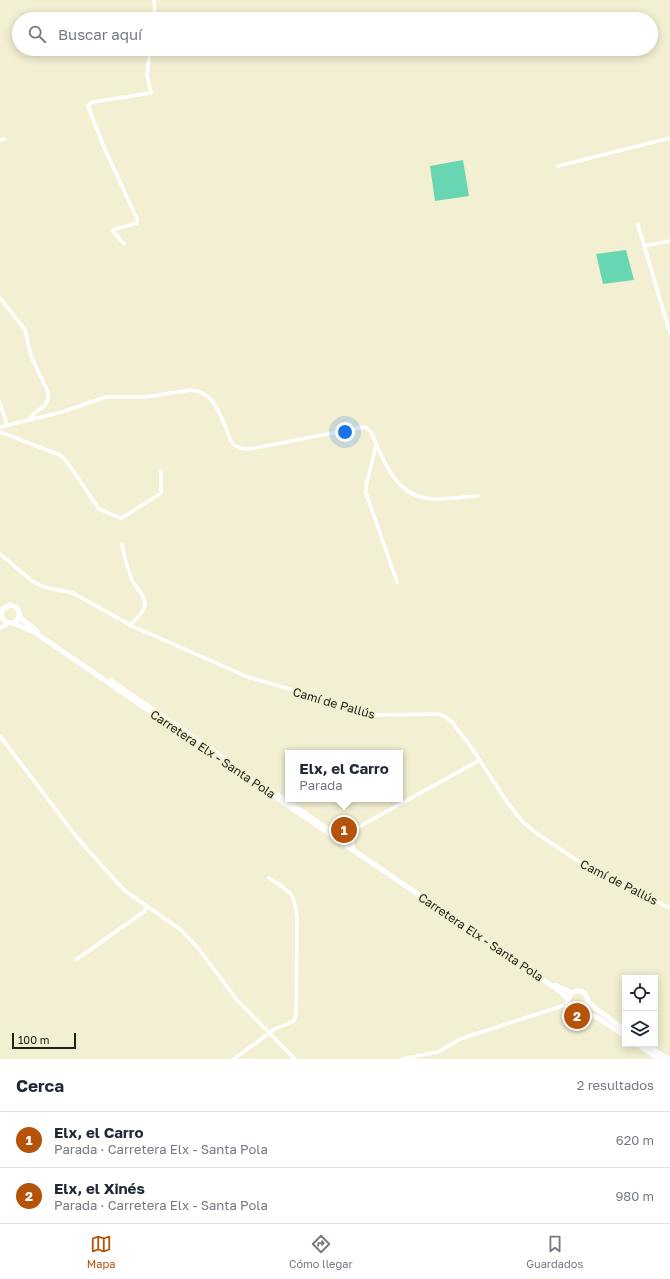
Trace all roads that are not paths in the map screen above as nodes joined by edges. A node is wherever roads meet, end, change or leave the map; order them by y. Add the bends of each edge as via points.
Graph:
1 (154, 0) edge
2 (155, 12) edge
3 (149, 56) edge
4 (670, 138) edge
5 (558, 166) dead end
6 (638, 225) dead end
7 (670, 241) edge
8 (124, 244) dead end
9 (645, 246) junction
10 (0, 298) edge
11 (670, 333) edge
12 (0, 403) edge
13 (28, 419) junction
14 (7, 425) junction
15 (0, 427) edge
16 (0, 432) edge
17 (376, 445) junction
18 (161, 471) dead end
19 (477, 496) dead end
20 (122, 545) dead end
21 (0, 554) edge
22 (397, 582) dead end
23 (2, 605) edge
24 (0, 614) edge
25 (19, 617) junction
26 (11, 623) junction
27 (2, 625) edge
28 (130, 625) junction
29 (0, 736) edge
30 (480, 760) junction
31 (285, 800) edge
32 (288, 802) edge
33 (346, 834) junction
34 (336, 835) junction
35 (354, 847) junction
36 (269, 878) dead end
37 (147, 906) junction
38 (670, 908) edge
39 (77, 959) dead end
40 (572, 993) junction
41 (568, 1002) junction
42 (587, 1002) junction
43 (581, 1010) junction
44 (622, 1028) edge
45 (270, 1033) junction
46 (622, 1034) edge
47 (641, 1047) edge
48 (650, 1047) edge
49 (234, 1059) edge
50 (295, 1059) edge
51 (402, 1059) edge
52 (659, 1059) edge
53 (668, 1059) edge

1 - 2 street
3 - 8 street via 147,75 151,93 92,102 88,106 137,219 137,223 113,231
4 - 5 street
6 - 9 street
7 - 9 street
9 - 11 street
10 - 13 street via 25,330 31,356 48,392 48,400 44,406
12 - 14 street
13 - 14 street
13 - 17 street via 62,412 106,398 199,390 214,403 231,441 240,448 266,447 364,427 368,428
14 - 15 street
16 - 18 street via 60,455 96,506 120,518 161,493
17 - 19 street via 393,478 412,494 435,499
17 - 22 street via 366,493
20 - 28 street via 131,579 145,606
21 - 28 street, Camí de Pallús via 32,581 73,593
23 - 24 main road
23 - 25 main road via 16,607
24 - 27 main road
25 - 26 main road
25 - 31 main road, Carretera Elx - Santa Pola
26 - 27 main road
26 - 41 main road, Carretera Elx - Santa Pola via 40,637 558,990
28 - 30 street, Camí de Pallús via 248,677 348,706 362,713 373,716 444,716 452,722
29 - 37 street via 79,840 124,890
30 - 33 street
30 - 38 street, Camí de Pallús via 507,802 521,820 536,833 593,871
32 - 34 main road, Carretera Elx - Santa Pola
33 - 34 street
33 - 35 street via 352,839
34 - 35 main road, Carretera Elx - Santa Pola
35 - 40 main road, Carretera Elx - Santa Pola via 555,985
36 - 45 street via 293,894 297,918 296,1013 294,1021
37 - 39 street via 140,916
37 - 45 street via 181,930 208,959 237,1000
40 - 41 main road
40 - 42 main road via 583,993
41 - 43 main road via 573,1010
41 - 51 street via 460,1039 438,1052
42 - 43 main road
42 - 44 main road
43 - 46 main road
45 - 49 street
45 - 50 street
47 - 52 main road
48 - 53 main road

